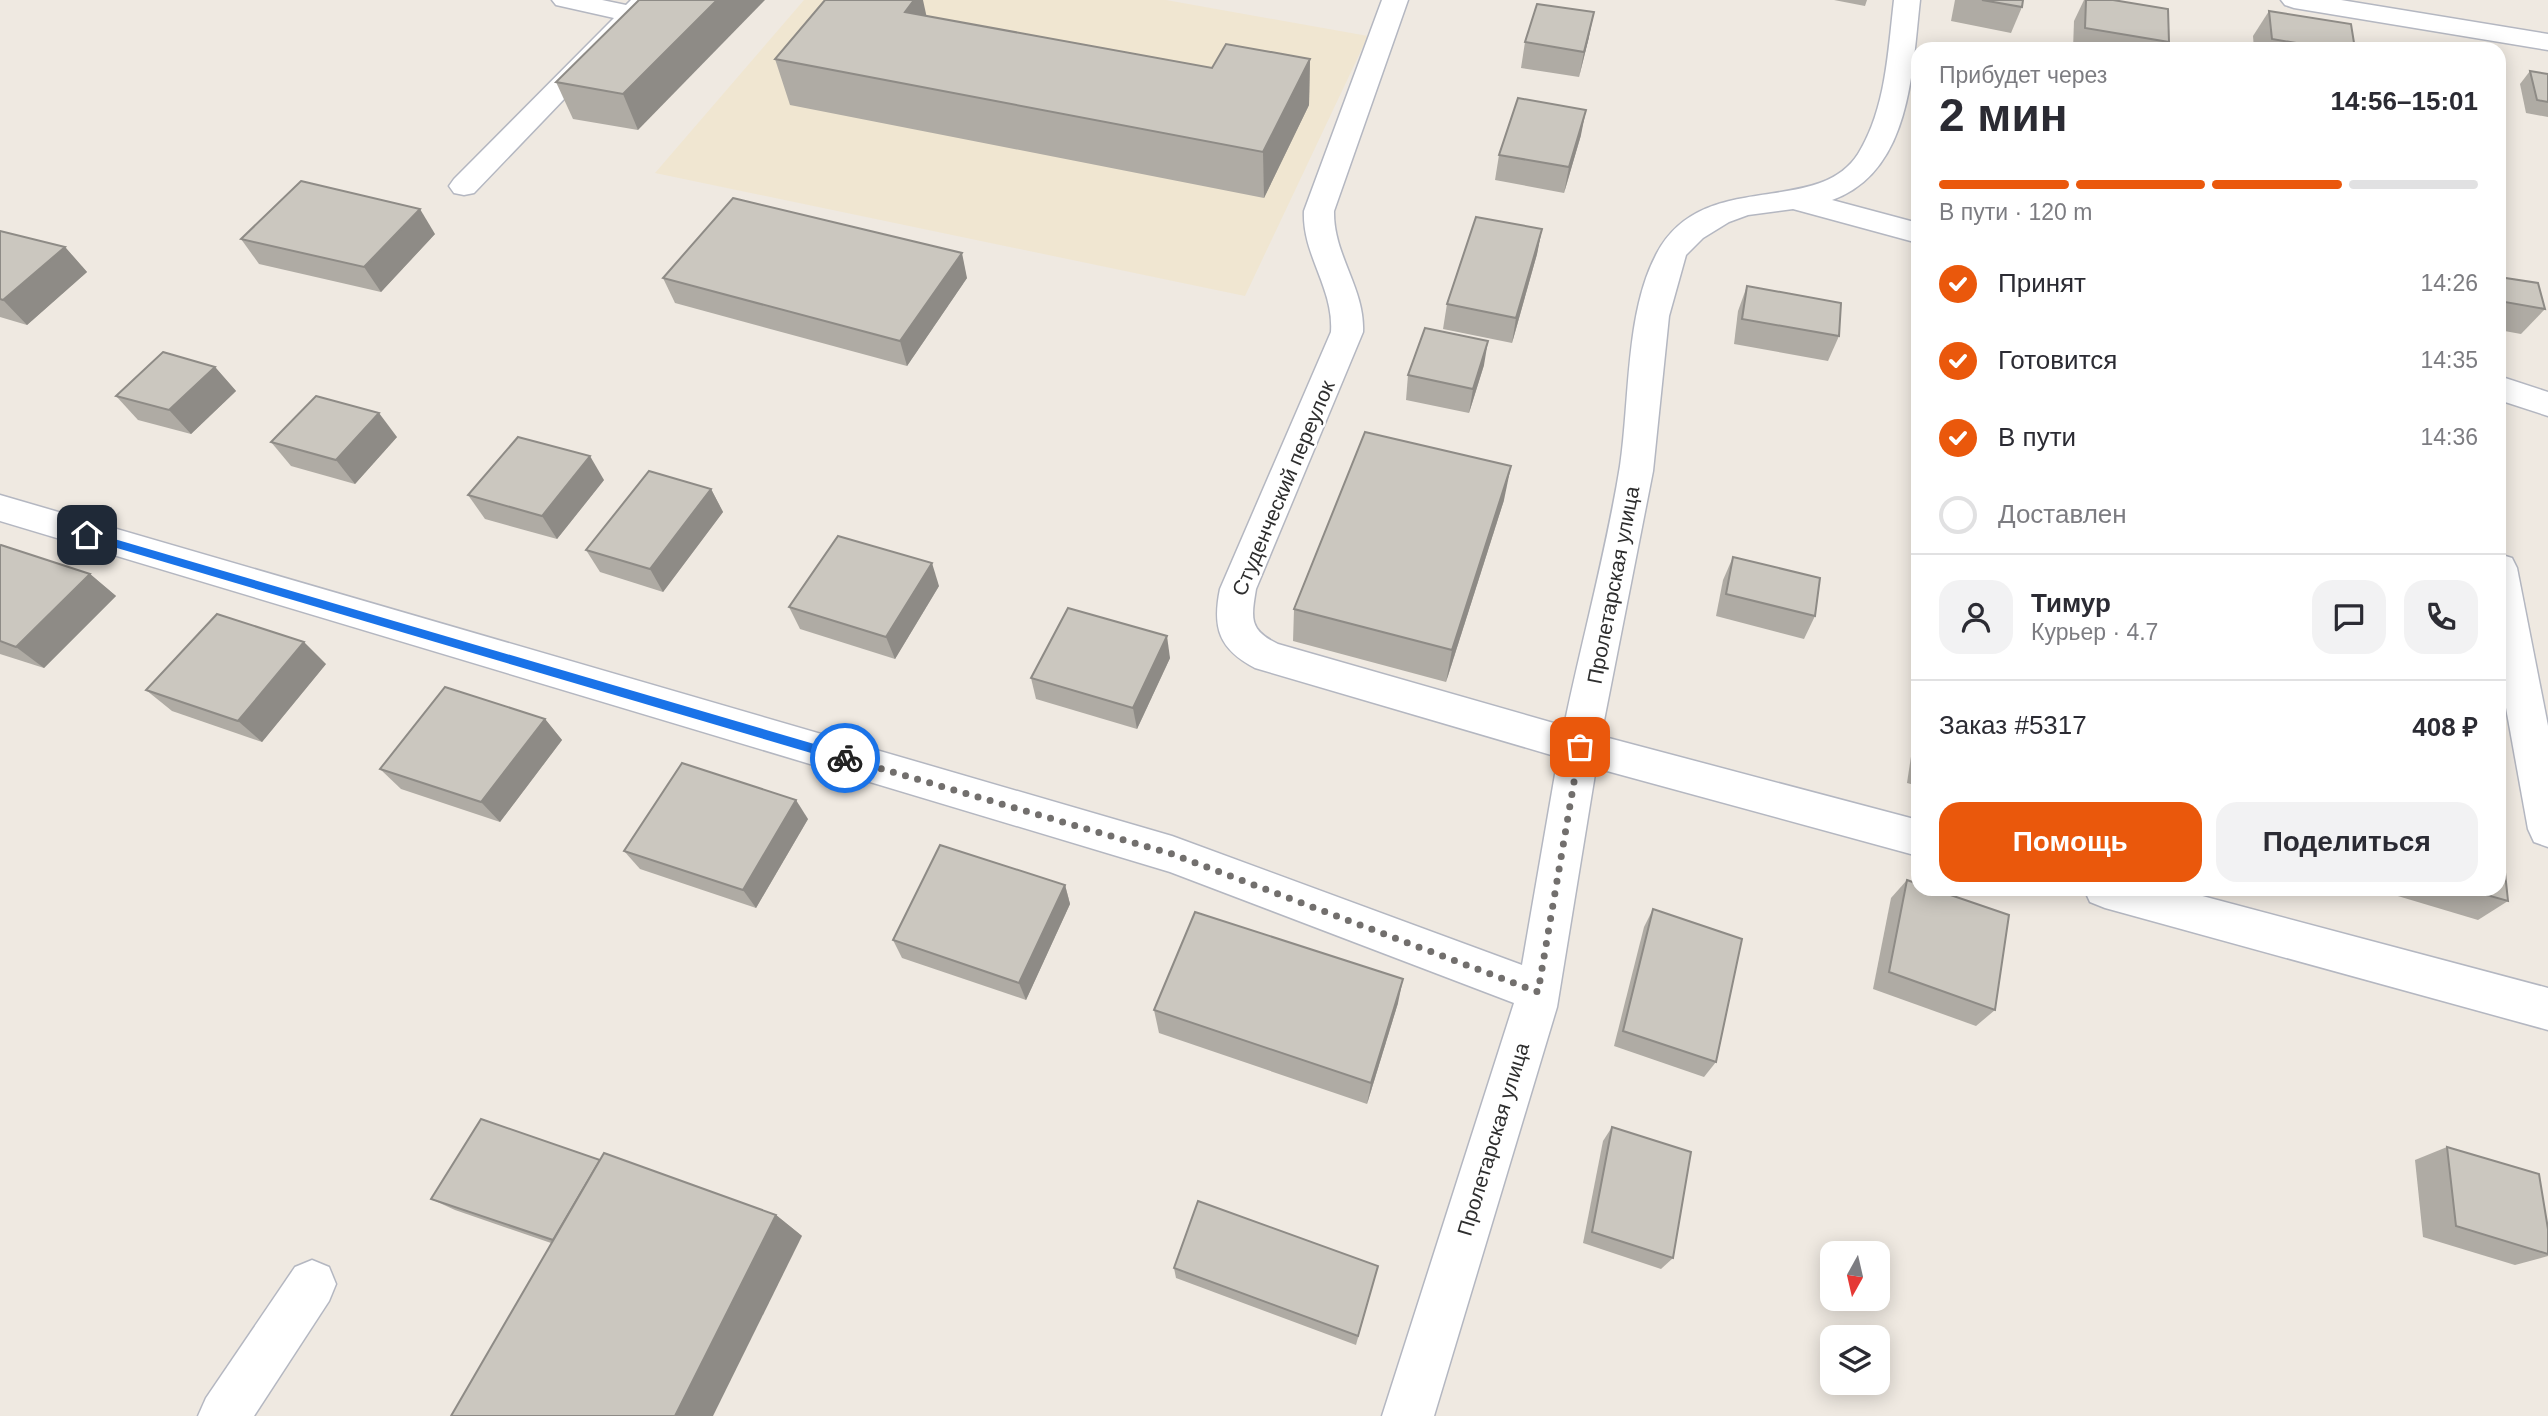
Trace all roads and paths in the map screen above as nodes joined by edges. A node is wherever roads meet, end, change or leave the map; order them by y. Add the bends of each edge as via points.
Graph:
1 (565, 0) edge
2 (1395, 0) edge
3 (1907, 0) edge
4 (2294, 0) edge
5 (639, 7) edge
6 (2548, 42) edge
7 (464, 186) dead end
8 (1796, 201) junction
9 (1911, 231) edge
10 (2506, 390) edge
11 (2548, 404) edge
12 (0, 508) edge
13 (2506, 605) edge
14 (1580, 747) junction
15 (2548, 829) edge
16 (1911, 836) edge
17 (2131, 896) edge
18 (1538, 992) junction
19 (2548, 1009) edge
20 (312, 1284) dead end
21 (224, 1416) edge
22 (1408, 1416) edge

1 - 5 street
2 - 14 street, Студенческий переулок via 1316,227 1346,300 1347,332 1238,589 1233,614 1236,634 1250,649 1269,657
3 - 8 street, Пролетарская улица via 1894,97 1882,135 1866,164 1825,194
4 - 6 street
5 - 7 street
8 - 9 street
8 - 14 street, Пролетарская улица via 1758,203 1722,214 1692,230 1666,265 1653,321 1636,467
10 - 11 street
12 - 18 street via 1172,854
13 - 15 street
14 - 16 street
14 - 18 street, Пролетарская улица
17 - 19 street
18 - 22 street, Пролетарская улица
20 - 21 street

